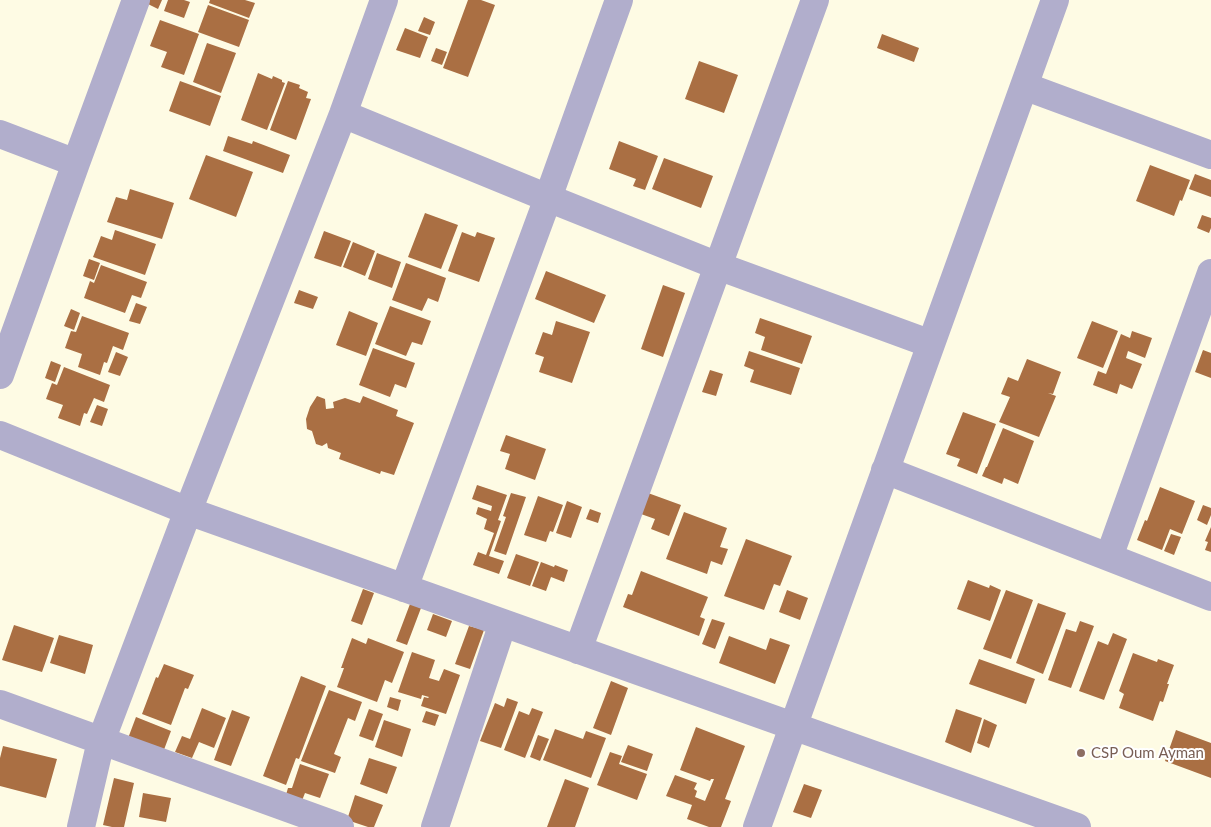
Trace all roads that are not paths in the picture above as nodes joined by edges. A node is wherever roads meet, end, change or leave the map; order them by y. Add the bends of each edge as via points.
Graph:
1 (136, 0) edge
2 (384, 0) edge
3 (619, 0) edge
4 (815, 0) edge
5 (1055, 0) edge
6 (1024, 86) junction
7 (342, 114) junction
8 (0, 134) edge
9 (1211, 155) edge
10 (76, 162) junction
11 (548, 198) junction
12 (718, 266) junction
13 (1211, 272) edge
14 (931, 344) junction
15 (0, 375) edge
16 (0, 435) edge
17 (886, 470) junction
18 (188, 511) junction
19 (1109, 558) junction
20 (404, 588) junction
21 (1211, 597) edge
22 (503, 623) junction
23 (578, 650) junction
24 (0, 704) edge
25 (793, 726) junction
26 (101, 741) junction
27 (81, 827) edge
28 (340, 827) edge
29 (435, 827) edge
30 (756, 827) edge
31 (1077, 827) edge

1 - 10 street
2 - 7 street
3 - 11 street
4 - 12 street
5 - 6 street
6 - 9 street
6 - 14 street
7 - 11 street
7 - 18 street
8 - 10 street
10 - 15 street
11 - 12 street
11 - 20 street
12 - 14 street
12 - 23 street
13 - 19 street
14 - 17 street
16 - 18 street
17 - 19 street
17 - 25 street
18 - 20 street
18 - 26 street
19 - 21 street
20 - 22 street
22 - 23 street
22 - 29 street
23 - 25 street
24 - 26 street
25 - 30 street
25 - 31 street
26 - 27 street
26 - 28 street

